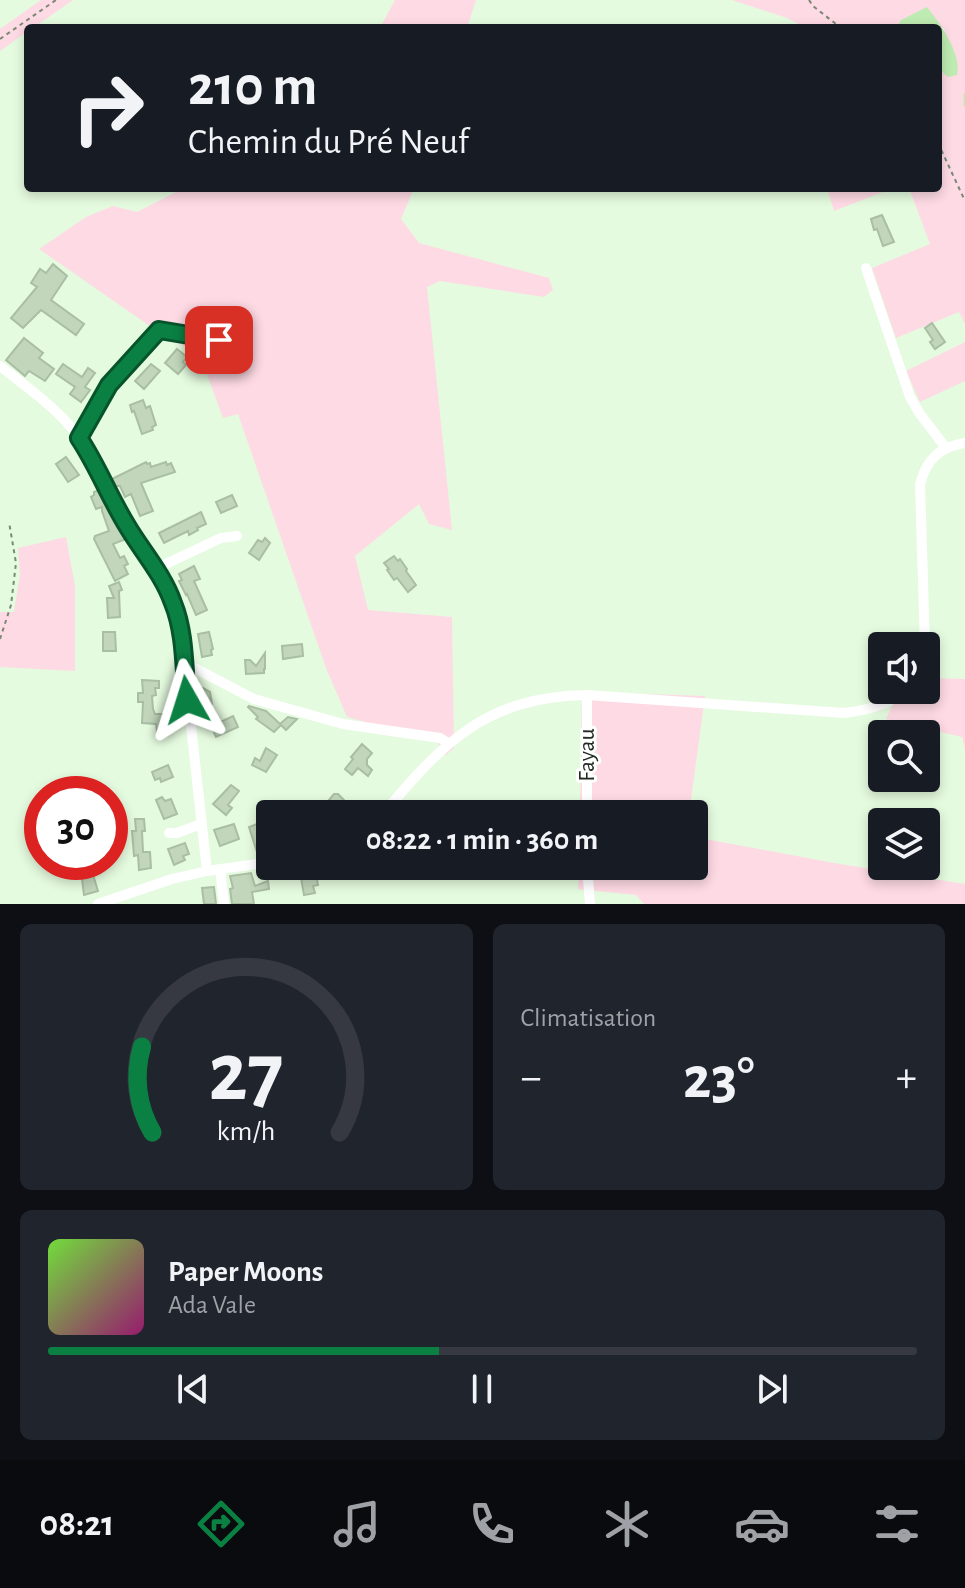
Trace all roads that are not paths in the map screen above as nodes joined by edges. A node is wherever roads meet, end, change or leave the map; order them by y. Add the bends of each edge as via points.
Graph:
1 (866, 268) dead end
2 (219, 340) dead end
3 (0, 366) edge
4 (79, 438) junction
5 (965, 443) edge
6 (945, 449) junction
7 (237, 536) dead end
8 (155, 569) junction
9 (925, 632) edge
10 (183, 662) junction
11 (587, 695) junction
12 (884, 704) edge
13 (448, 743) junction
14 (395, 800) edge
15 (587, 800) edge
16 (201, 824) junction
17 (169, 833) dead end
18 (256, 864) edge
19 (220, 869) junction
20 (207, 871) junction
21 (588, 880) edge
22 (98, 904) edge
23 (224, 904) edge
24 (590, 904) edge

1 - 6 street via 910,397
2 - 4 street via 159,330 109,385
3 - 4 street via 49,405
4 - 8 street
5 - 6 street
6 - 9 street via 931,458 920,484
7 - 8 street via 221,538
8 - 10 street via 174,603
10 - 13 street via 254,699 343,724
10 - 16 street
11 - 12 street via 844,713
11 - 13 street via 505,709
11 - 15 street, Fayau
13 - 14 street
16 - 17 street
16 - 20 street
18 - 19 street
19 - 20 street
19 - 23 street
20 - 22 street
21 - 24 street

